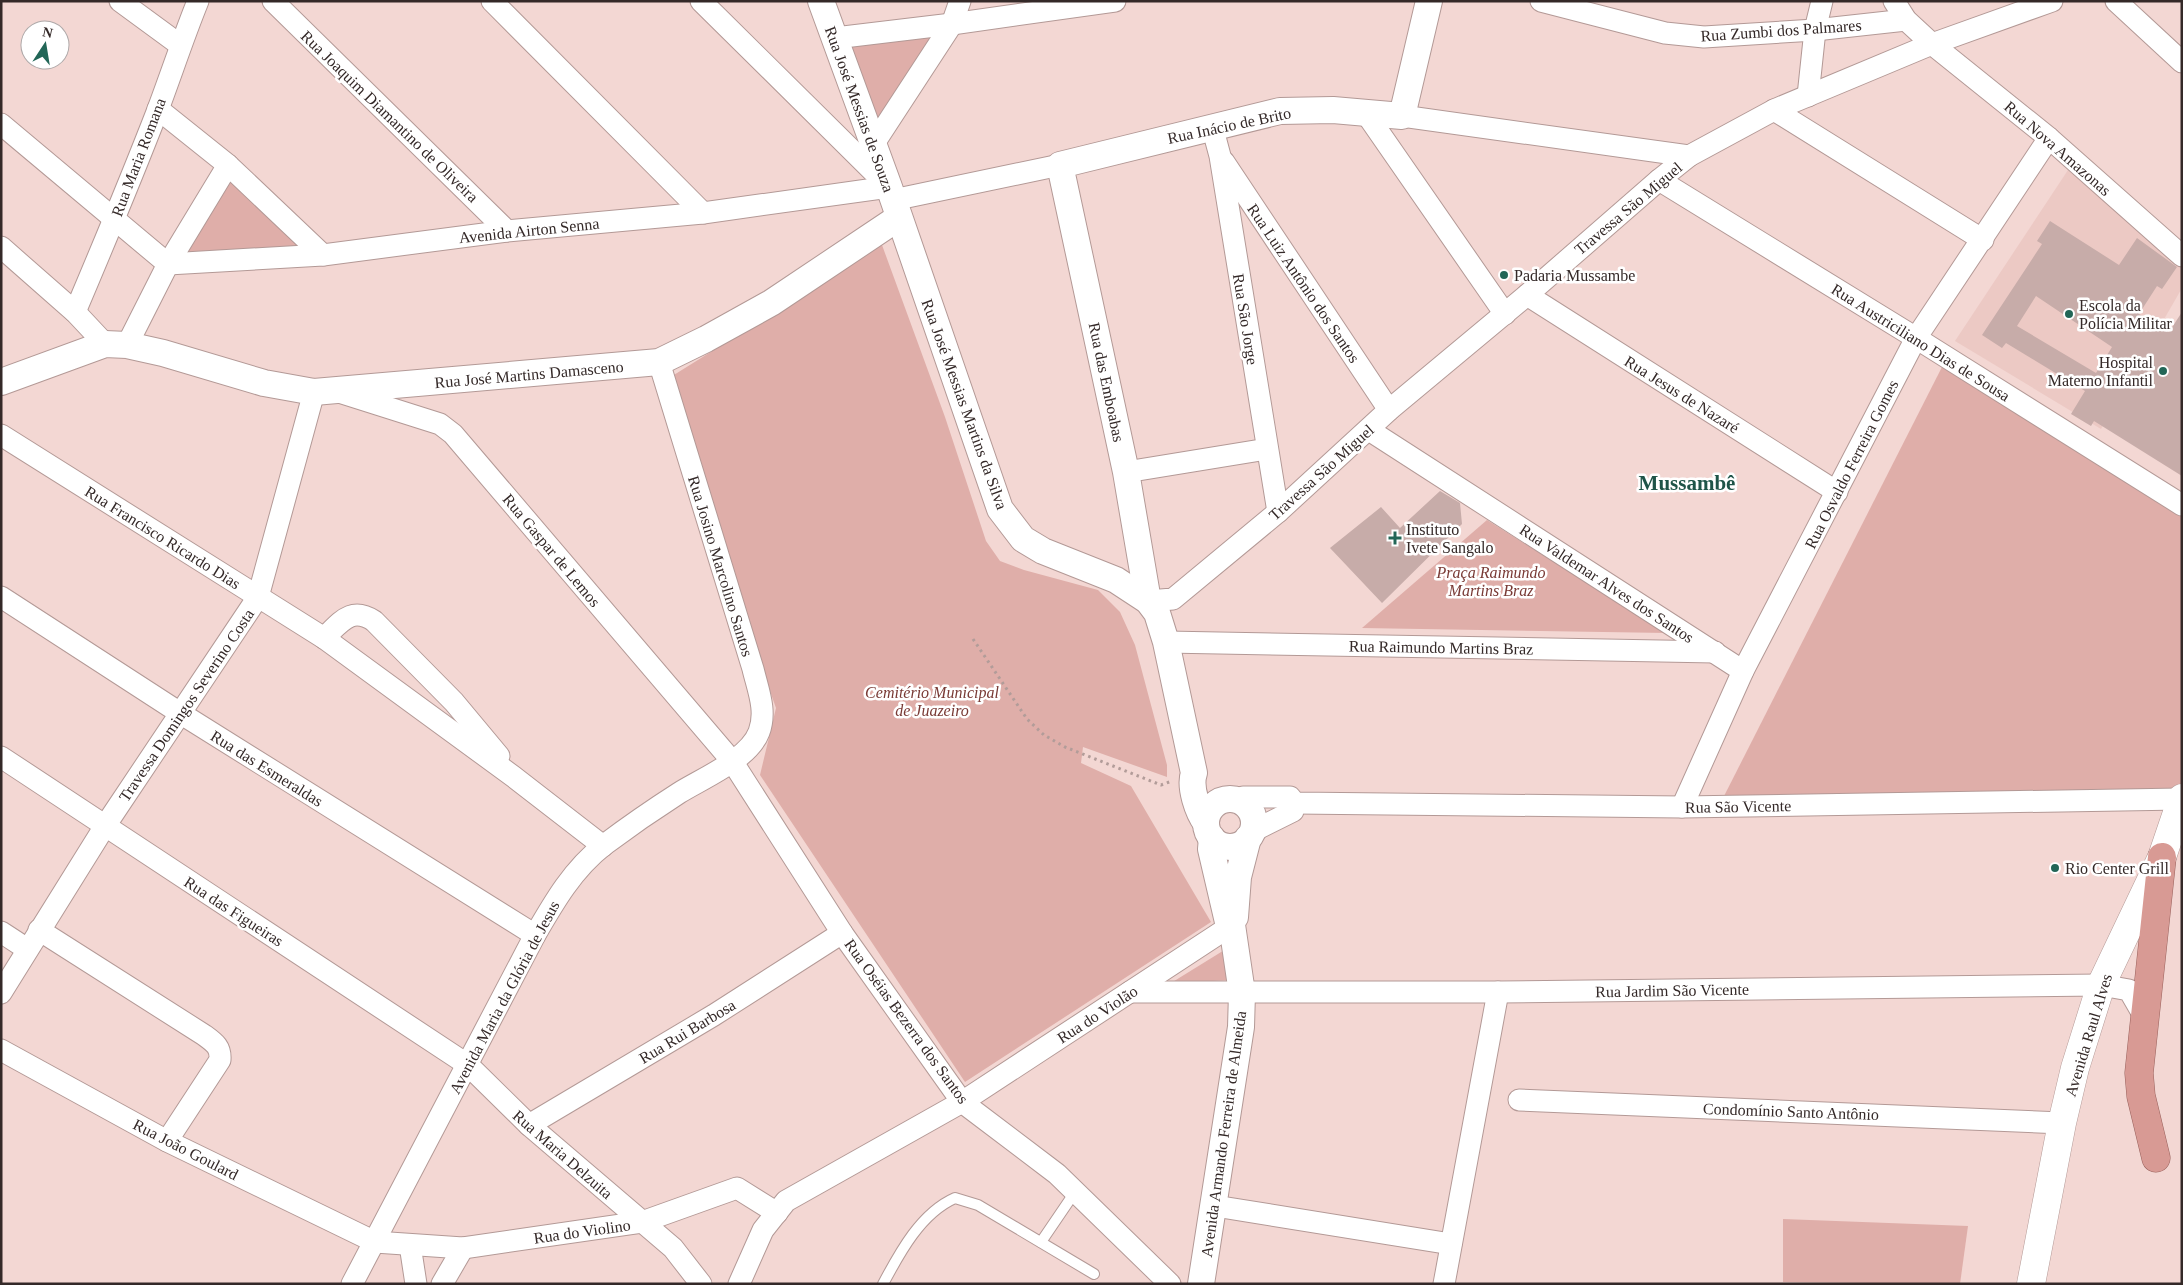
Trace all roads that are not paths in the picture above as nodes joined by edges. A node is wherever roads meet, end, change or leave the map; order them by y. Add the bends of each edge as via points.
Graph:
1 (120, 1) edge
2 (198, 1) edge
3 (272, 1) edge
4 (492, 1) edge
5 (701, 1) edge
6 (820, 1) edge
7 (960, 1) edge
8 (1115, 1) edge
9 (1430, 1) edge
10 (1540, 1) edge
11 (1822, 1) edge
12 (1894, 1) edge
13 (2052, 1) edge
14 (2116, 1) edge
15 (1906, 20) junction
16 (952, 24) junction
17 (1815, 30) junction
18 (834, 38) junction
19 (1932, 44) junction
20 (180, 45) junction
21 (2182, 62) edge
22 (1808, 96) junction
23 (158, 109) junction
24 (1774, 110) junction
25 (1366, 112) junction
26 (1402, 116) junction
27 (1, 124) edge
28 (1212, 126) junction
29 (2049, 138) junction
30 (873, 145) junction
31 (1220, 156) junction
32 (1690, 156) junction
33 (228, 165) junction
34 (1060, 165) junction
35 (1658, 180) junction
36 (893, 202) junction
37 (702, 213) junction
38 (114, 221) junction
39 (507, 230) junction
40 (1983, 240) junction
41 (1, 247) edge
42 (323, 255) junction
43 (2182, 256) edge
44 (168, 264) junction
45 (1527, 295) junction
46 (75, 312) junction
47 (1505, 314) junction
48 (1916, 338) junction
49 (116, 344) junction
50 (659, 362) junction
51 (1, 382) edge
52 (325, 392) junction
53 (1389, 410) junction
54 (1369, 430) junction
55 (1, 434) edge
56 (1267, 449) junction
57 (1126, 472) junction
58 (1837, 492) junction
59 (2182, 505) edge
60 (1278, 512) junction
61 (1, 597) edge
62 (258, 597) junction
63 (1148, 601) junction
64 (324, 638) junction
65 (1166, 642) junction
66 (1715, 652) junction
67 (1744, 671) junction
68 (180, 713) junction
69 (1, 757) edge
70 (732, 761) junction
71 (1194, 773) junction
72 (514, 777) junction
73 (2182, 799) edge
74 (1231, 800) junction
75 (1295, 802) junction
76 (1682, 807) junction
77 (105, 826) junction
78 (1209, 830) junction
79 (1250, 835) junction
80 (603, 846) junction
81 (2162, 857) junction
82 (1232, 925) junction
83 (39, 930) junction
84 (1, 932) edge
85 (842, 933) junction
86 (535, 935) junction
87 (27, 949) junction
88 (2101, 985) junction
89 (1130, 992) junction
90 (1498, 992) junction
91 (1, 993) edge
92 (1242, 993) junction
93 (2144, 1016) junction
94 (1, 1050) edge
95 (468, 1064) junction
96 (1519, 1100) dead end
97 (962, 1102) junction
98 (2062, 1122) junction
99 (528, 1125) junction
100 (167, 1140) junction
101 (2156, 1158) dead end
102 (1075, 1192) junction
103 (1214, 1206) junction
104 (777, 1212) junction
105 (642, 1222) junction
106 (375, 1242) junction
107 (1041, 1242) junction
108 (1451, 1244) junction
109 (410, 1245) junction
110 (463, 1248) junction
111 (1094, 1274) dead end
112 (352, 1284) edge
113 (416, 1284) edge
114 (442, 1284) edge
115 (701, 1284) edge
116 (740, 1284) edge
117 (883, 1284) edge
118 (1170, 1284) edge
119 (1201, 1284) edge
120 (1444, 1284) edge
121 (2031, 1284) edge

1 - 20 street
2 - 20 street, Rua Maria Romana
3 - 39 street, Rua Joaquim Diamantino de Oliveira
4 - 37 street
5 - 36 street
6 - 18 street, Rua José Messias de Souza
7 - 16 street
8 - 16 street
9 - 26 street
10 - 17 street, Rua Zumbi dos Palmares via 1665,33 1704,37
11 - 17 street
12 - 15 street, Rua Nova Amazonas
13 - 19 street, Travessa São Miguel
14 - 21 street
15 - 17 street, Rua Zumbi dos Palmares
15 - 19 street, Rua Nova Amazonas
16 - 18 street
16 - 30 street
17 - 22 street
18 - 30 street, Rua José Messias de Souza
19 - 22 street, Travessa São Miguel
19 - 29 street, Rua Nova Amazonas
20 - 23 street, Rua Maria Romana
22 - 24 street, Travessa São Miguel
23 - 33 street
23 - 38 street, Rua Maria Romana
24 - 32 street, Travessa São Miguel
24 - 40 street
25 - 26 street, Rua Inácio de Brito
25 - 28 street, Rua Inácio de Brito via 1280,111
25 - 47 street
26 - 32 street, Rua Inácio de Brito
27 - 38 street
28 - 31 street, Rua São Jorge
28 - 34 street, Rua Inácio de Brito
29 - 40 street, Rua Osvaldo Ferreira Gomes
29 - 43 street, Rua Nova Amazonas
30 - 36 street, Rua José Messias de Souza
31 - 53 street, Rua Luiz Antônio dos Santos
31 - 56 street, Rua São Jorge
32 - 35 street, Travessa São Miguel
33 - 42 street
33 - 44 street
34 - 36 street, Rua Inácio de Brito
34 - 57 street, Rua das Emboabas
35 - 45 street, Travessa São Miguel
35 - 48 street, Rua Austriciliano Dias de Sousa
36 - 37 street, Avenida Airton Senna
36 - 50 street, Rua José Martins Damasceno via 771,303
36 - 63 street, Rua José Messias Martins da Silva via 1000,509 1023,539 1043,551 1116,580
37 - 39 street, Avenida Airton Senna
38 - 44 street
38 - 46 street, Rua Maria Romana
39 - 42 street, Avenida Airton Senna
40 - 48 street, Rua Osvaldo Ferreira Gomes
41 - 46 street
42 - 44 street, Avenida Airton Senna
44 - 49 street
45 - 47 street, Travessa São Miguel
45 - 58 street, Rua Jesus de Nazaré
46 - 49 street
47 - 53 street, Travessa São Miguel
48 - 58 street, Rua Osvaldo Ferreira Gomes
48 - 59 street, Rua Austriciliano Dias de Sousa
49 - 51 street
49 - 52 street, Rua José Martins Damasceno via 164,353 264,383
50 - 52 street, Rua José Martins Damasceno
50 - 70 street, Rua Josino Marcolino Santos via 763,710 760,731 752,746
52 - 62 street, Travessa Domingos Severino Costa
52 - 70 street, Rua Gaspar de Lemos via 447,428
53 - 54 street, Travessa São Miguel
54 - 60 street, Travessa São Miguel
54 - 66 street, Rua Valdemar Alves dos Santos
55 - 62 street, Rua Francisco Ricardo Dias
56 - 57 street
56 - 60 street, Rua São Jorge
57 - 63 street, Rua das Emboabas
58 - 67 street, Rua Osvaldo Ferreira Gomes
60 - 63 street, Travessa São Miguel via 1173,599
61 - 68 street, Rua das Esmeraldas
62 - 64 street, Rua Francisco Ricardo Dias
62 - 68 street, Travessa Domingos Severino Costa
63 - 65 street, Rua José Messias Martins da Silva via 1156,613
64 - 72 street, Rua Francisco Ricardo Dias
64 - 72 street, Rua Francisco Ricardo Dias via 342,621 355,614 365,615 454,702
65 - 66 street, Rua Raimundo Martins Braz
65 - 71 street, Rua José Messias Martins da Silva
66 - 67 street, Rua Valdemar Alves dos Santos
67 - 76 street, Rua Osvaldo Ferreira Gomes
68 - 77 street, Travessa Domingos Severino Costa
68 - 86 street, Rua das Esmeraldas
69 - 77 street, Rua das Figueiras
70 - 80 street, Avenida Maria da Glória de Jesus
70 - 85 street, Rua Oséias Bezerra dos Santos
71 - 74 street via 1202,775
71 - 78 street via 1192,779 1200,814
72 - 80 street, Rua Francisco Ricardo Dias
73 - 76 street, Rua São Vicente
73 - 81 main road, Avenida Raul Alves
74 - 75 street, Rua São Vicente via 1243,796 1290,797
74 - 78 street via 1212,808
74 - 79 street via 1242,803 1253,815
75 - 76 street, Rua São Vicente
75 - 79 street via 1293,811
77 - 83 street, Travessa Domingos Severino Costa
77 - 95 street, Rua das Figueiras
78 - 79 street via 1226,846 1234,846
78 - 82 street via 1228,922
79 - 82 street via 1240,863
80 - 86 street, Avenida Maria da Glória de Jesus via 555,900
81 - 88 main road, Avenida Raul Alves
81 - 93 highway
82 - 89 street, Rua do Violão
82 - 92 street, Avenida Armando Ferreira de Almeida
83 - 87 street, Travessa Domingos Severino Costa
83 - 100 street via 218,1046 220,1060
84 - 87 street
85 - 97 street, Rua Oséias Bezerra dos Santos
85 - 99 street, Rua Rui Barbosa via 714,1015
86 - 95 street, Avenida Maria da Glória de Jesus
87 - 91 street, Travessa Domingos Severino Costa
88 - 90 street, Rua Jardim São Vicente
88 - 93 street, Rua Jardim São Vicente via 2129,990
88 - 98 main road, Avenida Raul Alves
89 - 92 street, Rua Jardim São Vicente
89 - 97 street, Rua do Violão
90 - 92 street, Rua Jardim São Vicente
90 - 108 street
92 - 103 street, Avenida Armando Ferreira de Almeida via 1241,1027
93 - 101 highway via 2141,1096
94 - 100 street, Rua João Goulard
95 - 99 street, Rua Maria Delzuita
95 - 106 street, Avenida Maria da Glória de Jesus
96 - 98 street, Condomínio Santo Antônio
97 - 102 street, Rua Oséias Bezerra dos Santos via 1057,1174
97 - 104 street, Rua do Violão via 786,1201
98 - 121 main road, Avenida Raul Alves
99 - 105 street, Rua Maria Delzuita
100 - 106 street, Rua João Goulard
102 - 107 lane
102 - 118 street, Rua Oséias Bezerra dos Santos
103 - 108 street
103 - 119 street, Avenida Armando Ferreira de Almeida
104 - 105 street, Rua do Violino via 737,1188
104 - 116 street, Rua do Violão via 763,1230
105 - 110 street, Rua do Violino
105 - 115 street, Rua Maria Delzuita via 673,1248
106 - 109 street, Rua do Violino
106 - 112 street, Avenida Maria da Glória de Jesus
107 - 111 lane
107 - 117 lane via 978,1205 955,1198 927,1219 904,1246
108 - 120 street
109 - 110 street, Rua do Violino
109 - 113 street
110 - 114 street

